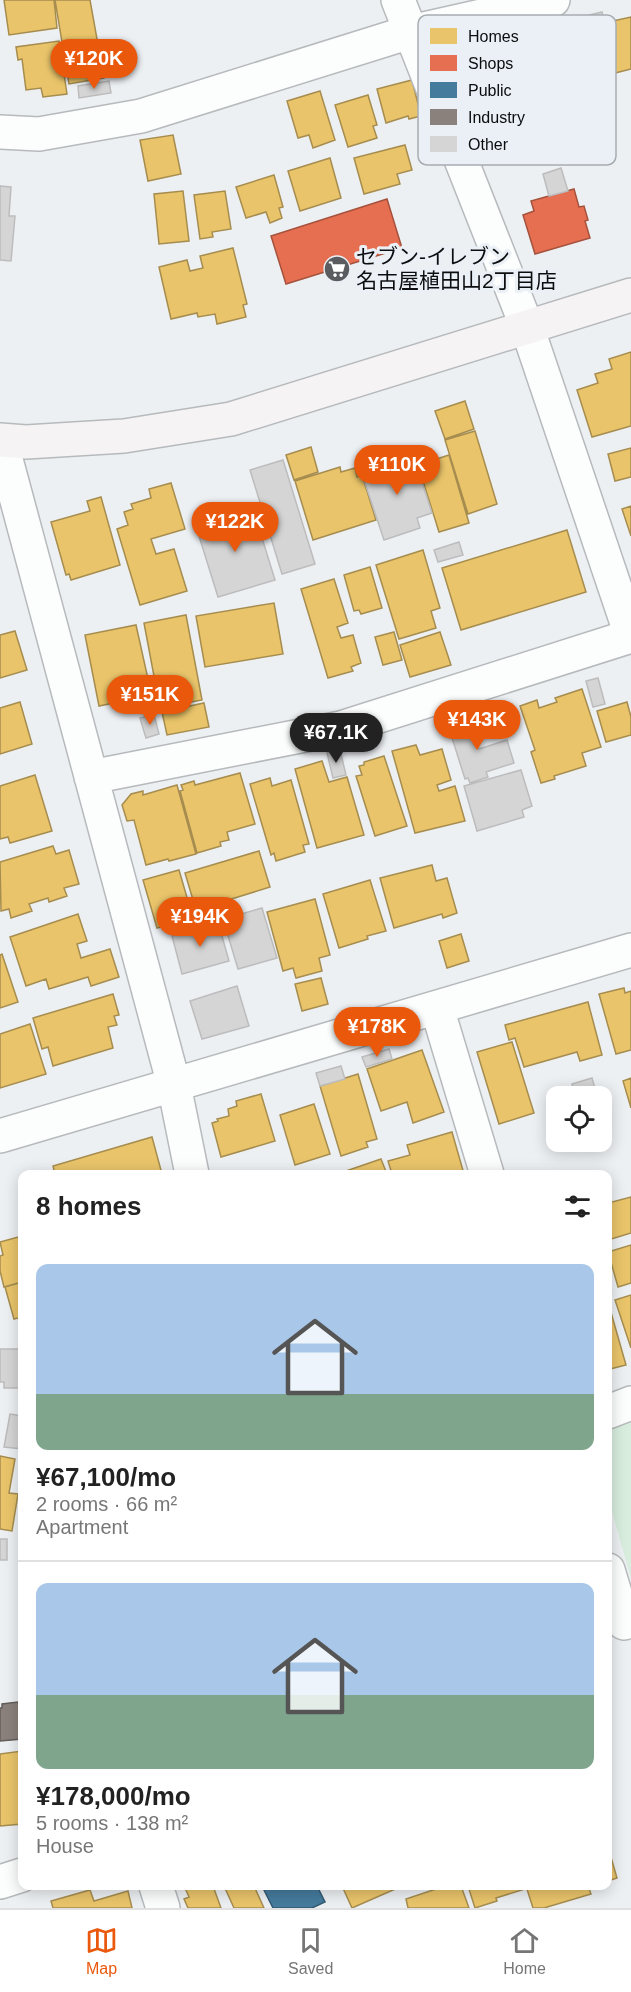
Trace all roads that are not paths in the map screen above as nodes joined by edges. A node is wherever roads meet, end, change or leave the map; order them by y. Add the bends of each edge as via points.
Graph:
1 (398, 0) edge
2 (553, 0) edge
3 (486, 15) edge
4 (418, 30) edge
5 (410, 32) junction
6 (418, 52) edge
7 (0, 132) edge
8 (463, 165) edge
9 (631, 295) edge
10 (527, 327) junction
11 (0, 440) edge
12 (631, 636) edge
13 (91, 777) junction
14 (631, 950) edge
15 (437, 1008) junction
16 (174, 1085) junction
17 (0, 1136) edge
18 (191, 1170) edge
19 (486, 1170) edge
20 (631, 1403) edge
21 (612, 1410) edge
22 (612, 1587) edge
23 (621, 1624) edge
24 (18, 1876) edge
25 (0, 1882) edge
26 (157, 1890) edge
27 (163, 1908) edge

1 - 5 street
2 - 3 street
4 - 5 street
5 - 6 street
5 - 7 street via 141,116 39,134
8 - 10 street
9 - 10 street
10 - 11 street via 231,419 124,436
10 - 12 street
11 - 13 street
12 - 13 street via 341,728
13 - 16 street
14 - 15 street
15 - 16 street
15 - 19 street
16 - 17 street
16 - 18 street
20 - 21 street
22 - 23 street
24 - 25 street
26 - 27 street

